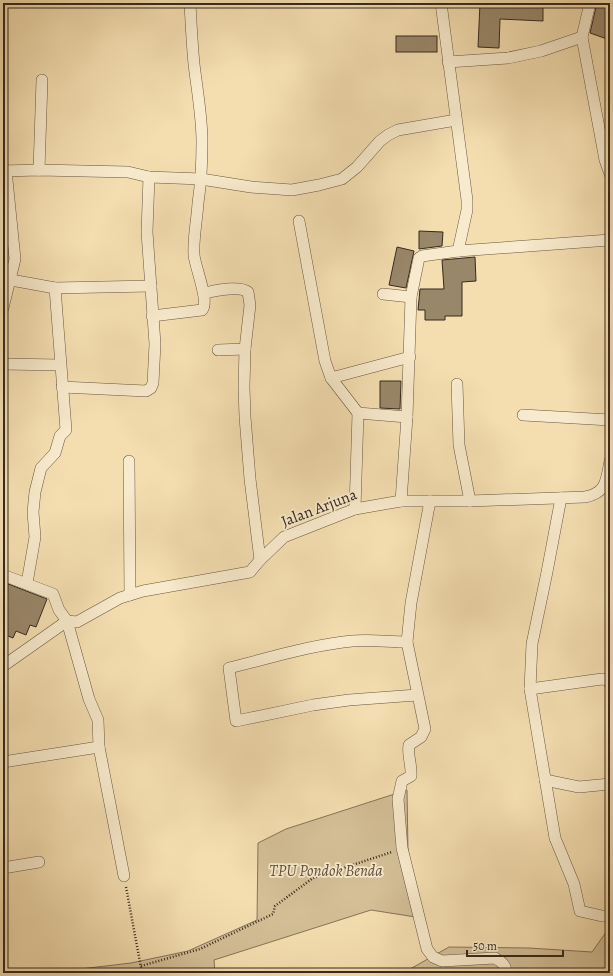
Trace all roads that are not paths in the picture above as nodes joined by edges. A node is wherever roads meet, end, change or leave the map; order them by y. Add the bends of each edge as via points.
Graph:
1 (190, 3) edge
2 (441, 3) edge
3 (590, 3) edge
4 (582, 37) junction
5 (448, 62) junction
6 (42, 80) dead end
7 (456, 120) junction
8 (4, 170) edge
9 (39, 170) junction
10 (610, 174) edge
11 (149, 177) junction
12 (201, 180) junction
13 (299, 221) dead end
14 (610, 240) edge
15 (458, 252) junction
16 (11, 280) junction
17 (150, 286) junction
18 (55, 288) junction
19 (204, 293) junction
20 (383, 294) dead end
21 (411, 297) junction
22 (3, 308) edge
23 (152, 316) junction
24 (245, 349) junction
25 (218, 350) dead end
26 (410, 357) junction
27 (3, 364) edge
28 (60, 365) junction
29 (332, 378) junction
30 (457, 384) dead end
31 (62, 387) junction
32 (358, 413) junction
33 (523, 415) dead end
34 (407, 417) junction
35 (610, 420) edge
36 (129, 461) dead end
37 (610, 461) edge
38 (561, 498) junction
39 (401, 501) junction
40 (430, 501) junction
41 (470, 501) junction
42 (355, 508) junction
43 (260, 560) junction
44 (3, 575) edge
45 (27, 583) junction
46 (130, 595) junction
47 (68, 621) junction
48 (407, 642) junction
49 (3, 666) edge
50 (610, 684) edge
51 (530, 688) junction
52 (417, 695) junction
53 (99, 747) junction
54 (3, 762) edge
55 (545, 780) junction
56 (610, 784) edge
57 (39, 862) dead end
58 (3, 868) edge
59 (124, 876) road end
60 (602, 916) dead end
61 (506, 971) edge

1 - 12 street via 191,36 202,129
2 - 5 street
3 - 4 street
4 - 5 street via 541,52 508,58
4 - 10 street via 605,160
5 - 7 street
6 - 9 street
7 - 12 street via 398,130 373,148 349,175 319,185 292,190
7 - 15 street via 468,206
8 - 9 street
8 - 16 street via 15,259
9 - 11 street via 128,172
11 - 12 street
11 - 17 street via 147,232
12 - 19 street via 194,254
13 - 29 street via 325,361
14 - 15 street
15 - 21 street via 421,257
16 - 18 street
16 - 22 street
17 - 18 street
17 - 23 street
18 - 28 street
19 - 23 street via 205,306 202,310
19 - 24 street via 236,288 248,292 250,305
20 - 21 street
21 - 26 street
23 - 31 street via 155,344 151,388 146,391
24 - 25 street
24 - 43 street via 245,417
26 - 29 street
26 - 34 street
27 - 28 street
28 - 31 street
29 - 32 street
30 - 41 street via 459,445
31 - 45 street via 66,430 60,436 55,453 41,468 35,492 35,537
32 - 34 street
32 - 42 street
33 - 35 street
34 - 39 street
36 - 46 street
37 - 38 street, Jalan Arjuna via 605,483 596,494
38 - 41 street, Jalan Arjuna
38 - 51 street via 532,644
39 - 40 street, Jalan Arjuna
39 - 42 street, Jalan Arjuna
40 - 41 street, Jalan Arjuna
40 - 48 street via 411,603
42 - 43 street, Jalan Arjuna via 284,536
43 - 46 street, Jalan Arjuna via 250,572 143,590
44 - 45 street
45 - 47 street via 53,594 59,610
46 - 47 street, Jalan Arjuna via 77,622
47 - 49 street, Jalan Arjuna
47 - 53 street via 89,699 98,720
48 - 52 street
48 - 52 street via 341,642 229,668 236,722 349,700
50 - 51 street via 608,680 602,679
51 - 55 street
52 - 61 street via 425,729 421,737 409,745 411,776 402,781 398,799 402,848 427,949 433,957 442,961 496,958 502,962
53 - 54 street
53 - 59 street
55 - 56 street via 579,787
55 - 60 street via 555,838 574,884 580,911
57 - 58 street

